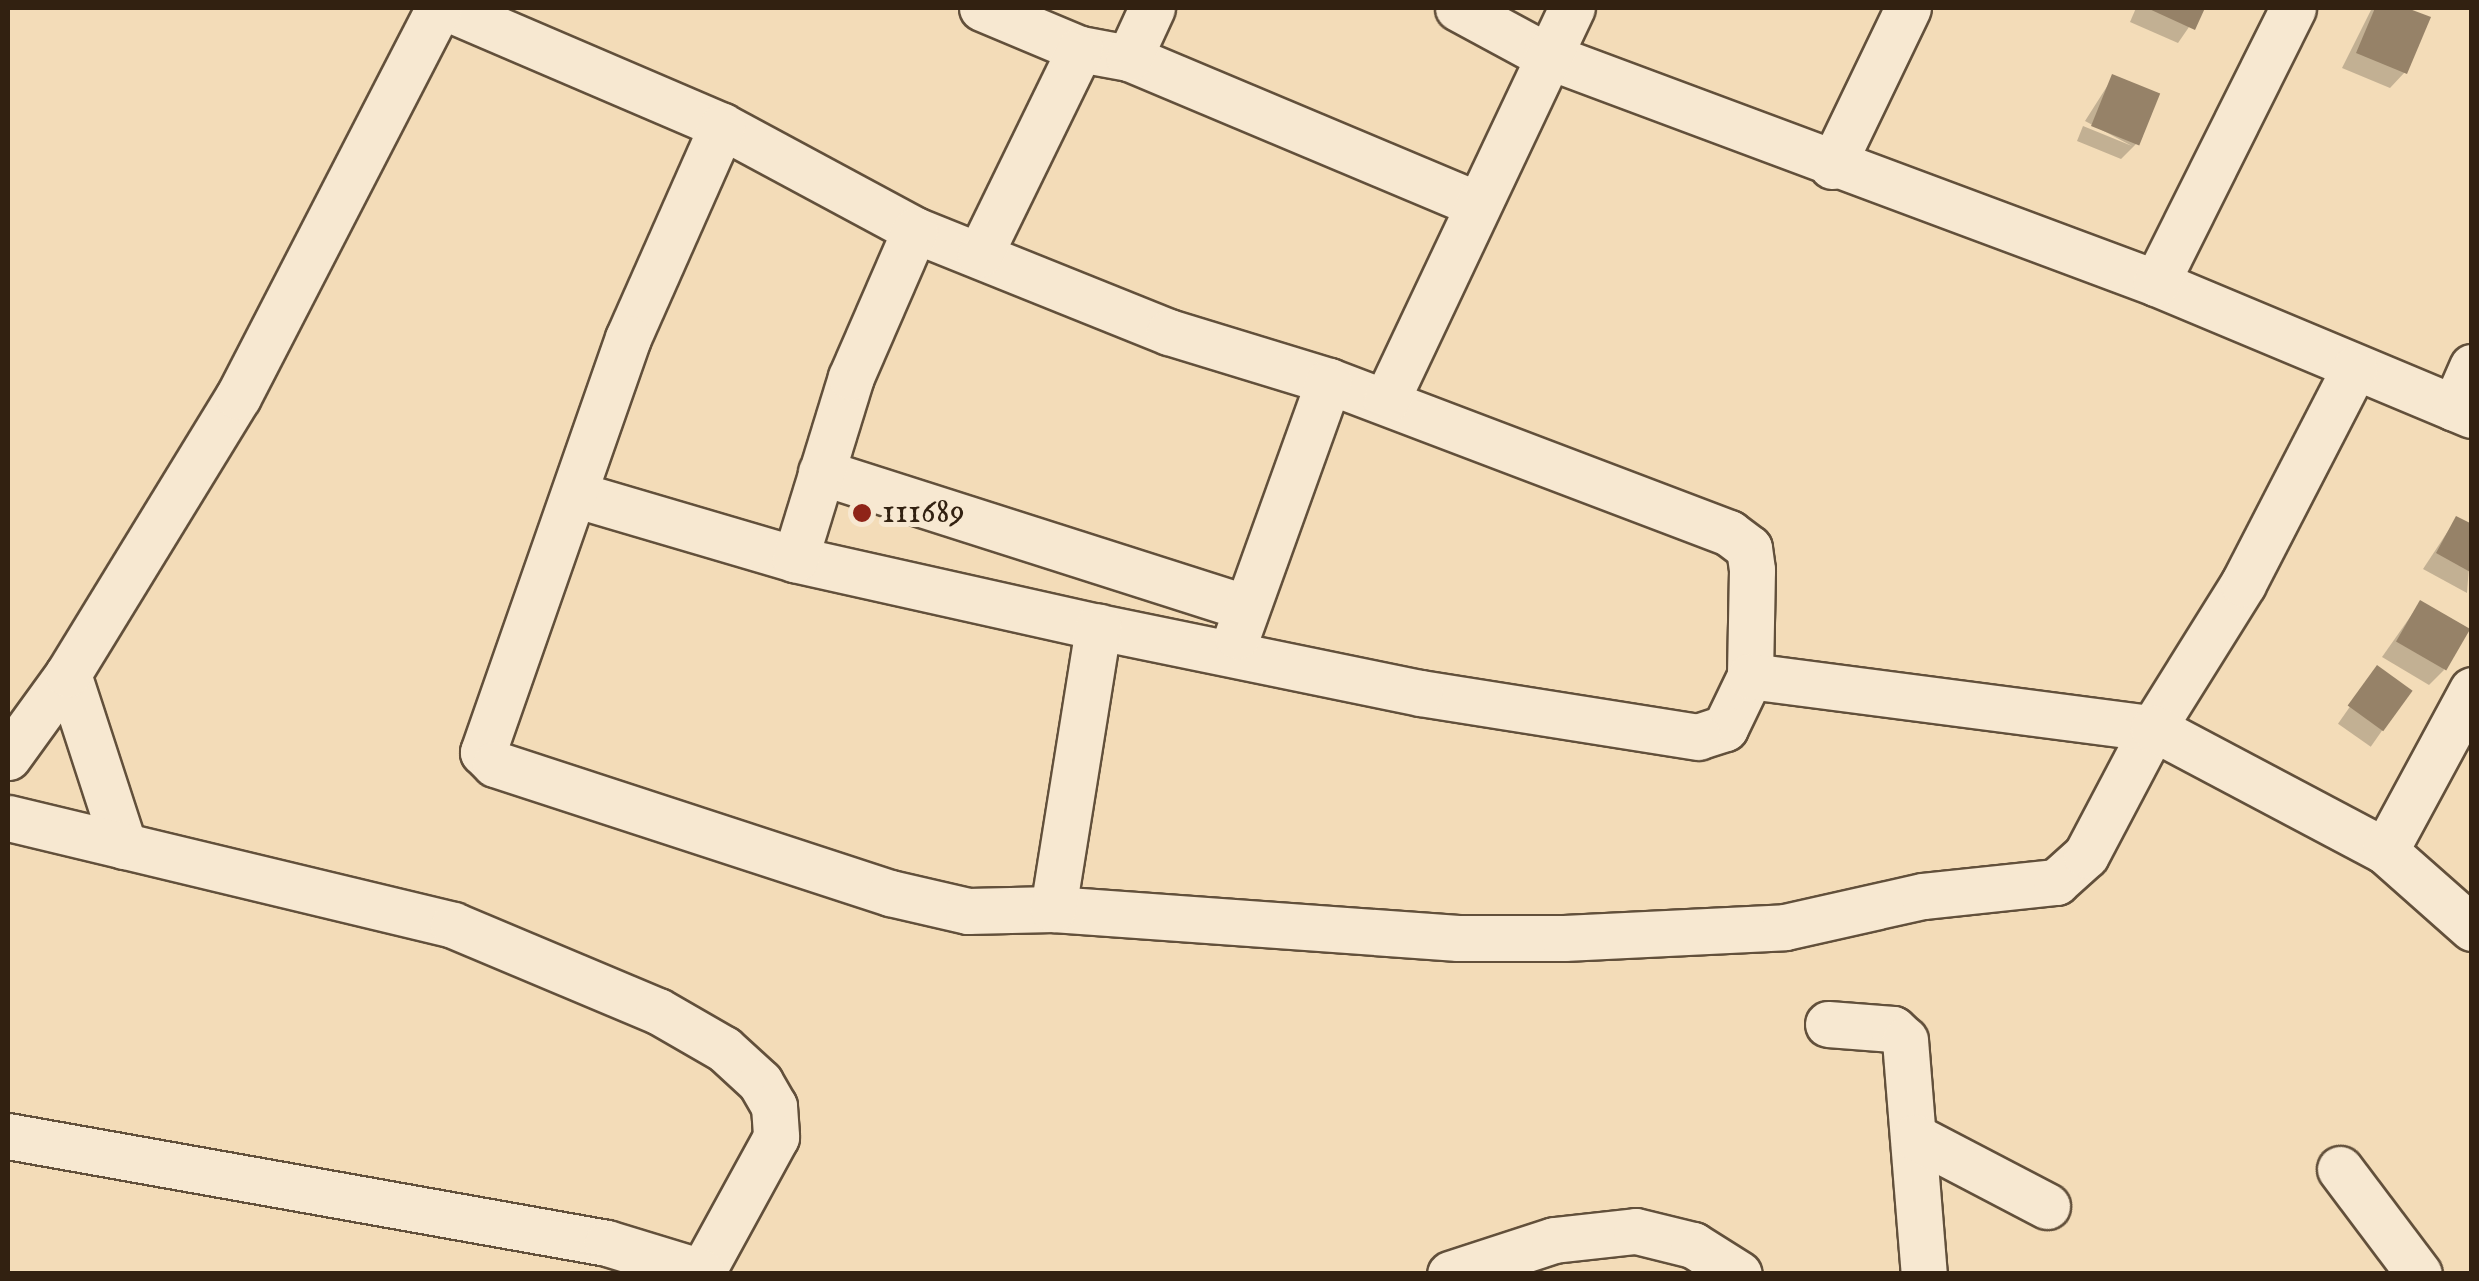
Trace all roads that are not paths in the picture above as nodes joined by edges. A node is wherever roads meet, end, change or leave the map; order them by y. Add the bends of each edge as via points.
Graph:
1 (439, 8) edge
2 (447, 8) edge
3 (982, 8) edge
4 (1152, 8) edge
5 (1458, 8) edge
6 (1572, 8) edge
7 (1908, 8) edge
8 (2293, 8) edge
9 (1080, 49) junction
10 (1545, 56) junction
11 (1129, 58) junction
12 (722, 126) junction
13 (1832, 166) junction
14 (1477, 204) junction
15 (915, 230) junction
16 (980, 254) junction
17 (2156, 283) junction
18 (2354, 369) junction
19 (1329, 381) junction
20 (2466, 397) edge
21 (1386, 401) junction
22 (821, 472) junction
23 (578, 494) junction
24 (795, 558) junction
25 (1246, 608) junction
26 (1098, 627) junction
27 (1232, 653) junction
28 (68, 674) junction
29 (1750, 676) junction
30 (2465, 727) edge
31 (2153, 728) junction
32 (8, 757) edge
33 (8, 818) edge
34 (124, 846) junction
35 (2385, 851) junction
36 (1053, 909) junction
37 (2472, 928) edge
38 (1828, 1024) dead end
39 (8, 1136) edge
40 (1915, 1137) junction
41 (2340, 1169) dead end
42 (2047, 1206) dead end
43 (701, 1273) edge
44 (1450, 1274) edge
45 (1739, 1274) edge
46 (1924, 1274) edge
47 (2419, 1274) edge

1 - 28 street via 238,397
2 - 12 street
3 - 9 street
4 - 11 street
5 - 10 street
6 - 10 street
7 - 13 street
8 - 17 street
9 - 11 street
9 - 16 street
10 - 13 street
10 - 14 street
11 - 14 street
12 - 15 street
12 - 23 street via 628,338
13 - 17 street
14 - 21 street
15 - 16 street
15 - 22 street via 851,377
16 - 19 street via 1168,332
17 - 18 street
18 - 20 street
18 - 31 street via 2243,584
19 - 21 street
19 - 25 street
21 - 29 street via 1729,532 1749,548 1751,559
22 - 24 street
22 - 25 street
23 - 24 street
23 - 36 street via 482,743 488,760 926,904 968,911
24 - 26 street
25 - 27 street
26 - 27 street
26 - 36 street
27 - 29 street via 1420,693 1698,738 1725,728
28 - 32 street
28 - 34 street
29 - 31 street
30 - 35 street
31 - 35 street
31 - 36 street via 2086,855 2067,876 1986,894 1850,909 1785,928 1458,938
33 - 34 street
34 - 43 street via 453,924 658,1011 724,1050 760,1082 774,1106 776,1137
35 - 37 street
38 - 40 street via 1901,1034
39 - 43 street via 608,1243
40 - 42 street
40 - 46 street
41 - 47 street
44 - 45 street via 1554,1240 1636,1231 1693,1245

